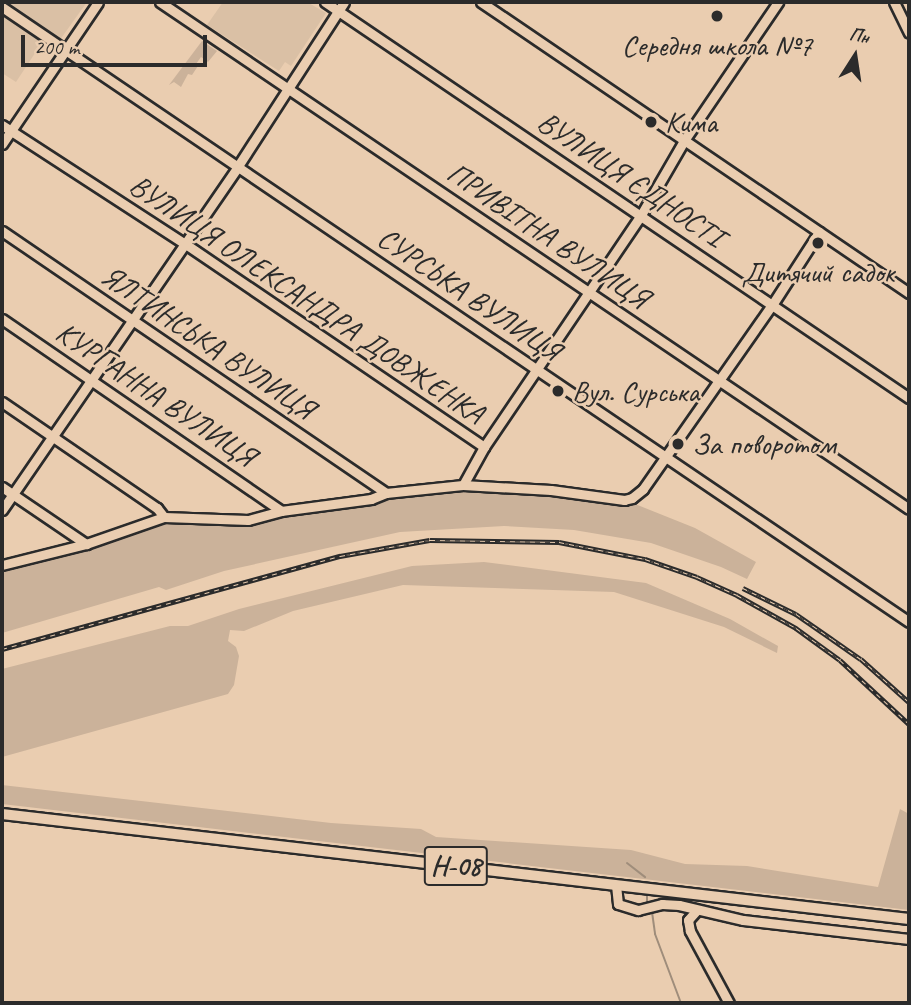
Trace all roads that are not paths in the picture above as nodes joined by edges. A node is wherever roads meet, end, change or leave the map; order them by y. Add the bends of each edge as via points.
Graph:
1 (98, 2) edge
2 (160, 2) edge
3 (326, 2) edge
4 (481, 2) edge
5 (778, 2) edge
6 (894, 2) edge
7 (341, 6) edge
8 (2, 7) edge
9 (909, 33) edge
10 (64, 49) junction
11 (287, 88) junction
12 (2, 124) edge
13 (11, 131) junction
14 (685, 139) junction
15 (2, 144) edge
16 (237, 166) junction
17 (640, 215) junction
18 (2, 231) edge
19 (819, 232) junction
20 (184, 243) junction
21 (586, 292) junction
22 (909, 293) edge
23 (772, 305) junction
24 (2, 319) edge
25 (131, 319) junction
26 (535, 368) junction
27 (719, 379) junction
28 (91, 380) junction
29 (909, 398) edge
30 (2, 402) edge
31 (53, 437) junction
32 (484, 447) junction
33 (665, 455) junction
34 (463, 485) junction
35 (2, 487) edge
36 (386, 493) junction
37 (12, 494) junction
38 (909, 509) edge
39 (2, 510) edge
40 (282, 511) junction
41 (164, 517) junction
42 (86, 544) junction
43 (2, 565) edge
44 (909, 622) edge
45 (2, 814) edge
46 (616, 885) junction
47 (696, 911) junction
48 (909, 919) edge
49 (909, 939) edge
50 (729, 1003) edge

1 - 10 street
2 - 11 street, ПРИВІТНА ВУЛИЦЯ
3 - 7 street, ВУЛИЦЯ ЄДНОСТІ
4 - 14 street
5 - 14 street
6 - 9 street
7 - 11 street
7 - 17 street, ВУЛИЦЯ ЄДНОСТІ
8 - 10 street, СУРСЬКА ВУЛИЦЯ
10 - 13 street
10 - 16 street, СУРСЬКА ВУЛИЦЯ
11 - 16 street
11 - 21 street, ПРИВІТНА ВУЛИЦЯ
12 - 13 street, ВУЛИЦЯ ОЛЕКСАНДРА ДОВЖЕНКА
13 - 15 street
13 - 20 street, ВУЛИЦЯ ОЛЕКСАНДРА ДОВЖЕНКА
14 - 17 street
14 - 19 street
16 - 20 street
16 - 26 street, СУРСЬКА ВУЛИЦЯ
17 - 21 street
17 - 23 street, ВУЛИЦЯ ЄДНОСТІ
18 - 25 street, ЯЛТИНСЬКА ВУЛИЦЯ
19 - 22 street
19 - 23 street
20 - 25 street
20 - 32 street, ВУЛИЦЯ ОЛЕКСАНДРА ДОВЖЕНКА
21 - 26 street
21 - 27 street, ПРИВІТНА ВУЛИЦЯ
23 - 27 street
23 - 29 street, ВУЛИЦЯ ЄДНОСТІ
24 - 28 street, КУРГАННА ВУЛИЦЯ
25 - 28 street
25 - 36 street, ЯЛТИНСЬКА ВУЛИЦЯ
26 - 32 street
26 - 33 street, СУРСЬКА ВУЛИЦЯ
27 - 33 street
27 - 38 street, ПРИВІТНА ВУЛИЦЯ
28 - 31 street
28 - 40 street, КУРГАННА ВУЛИЦЯ
30 - 31 street
31 - 37 street
31 - 41 street
32 - 34 street, ВУЛИЦЯ ОЛЕКСАНДРА ДОВЖЕНКА
33 - 34 street via 643,489 624,500
33 - 44 street, СУРСЬКА ВУЛИЦЯ
34 - 36 street
35 - 37 street
36 - 40 street via 344,504
37 - 39 street
37 - 42 street
40 - 41 street via 247,520
41 - 42 street
42 - 43 street
45 - 46 main road, Н-08
46 - 47 street via 618,904 632,909 662,904
46 - 48 main road, Н-08
47 - 49 street
47 - 50 street via 688,920 690,931

